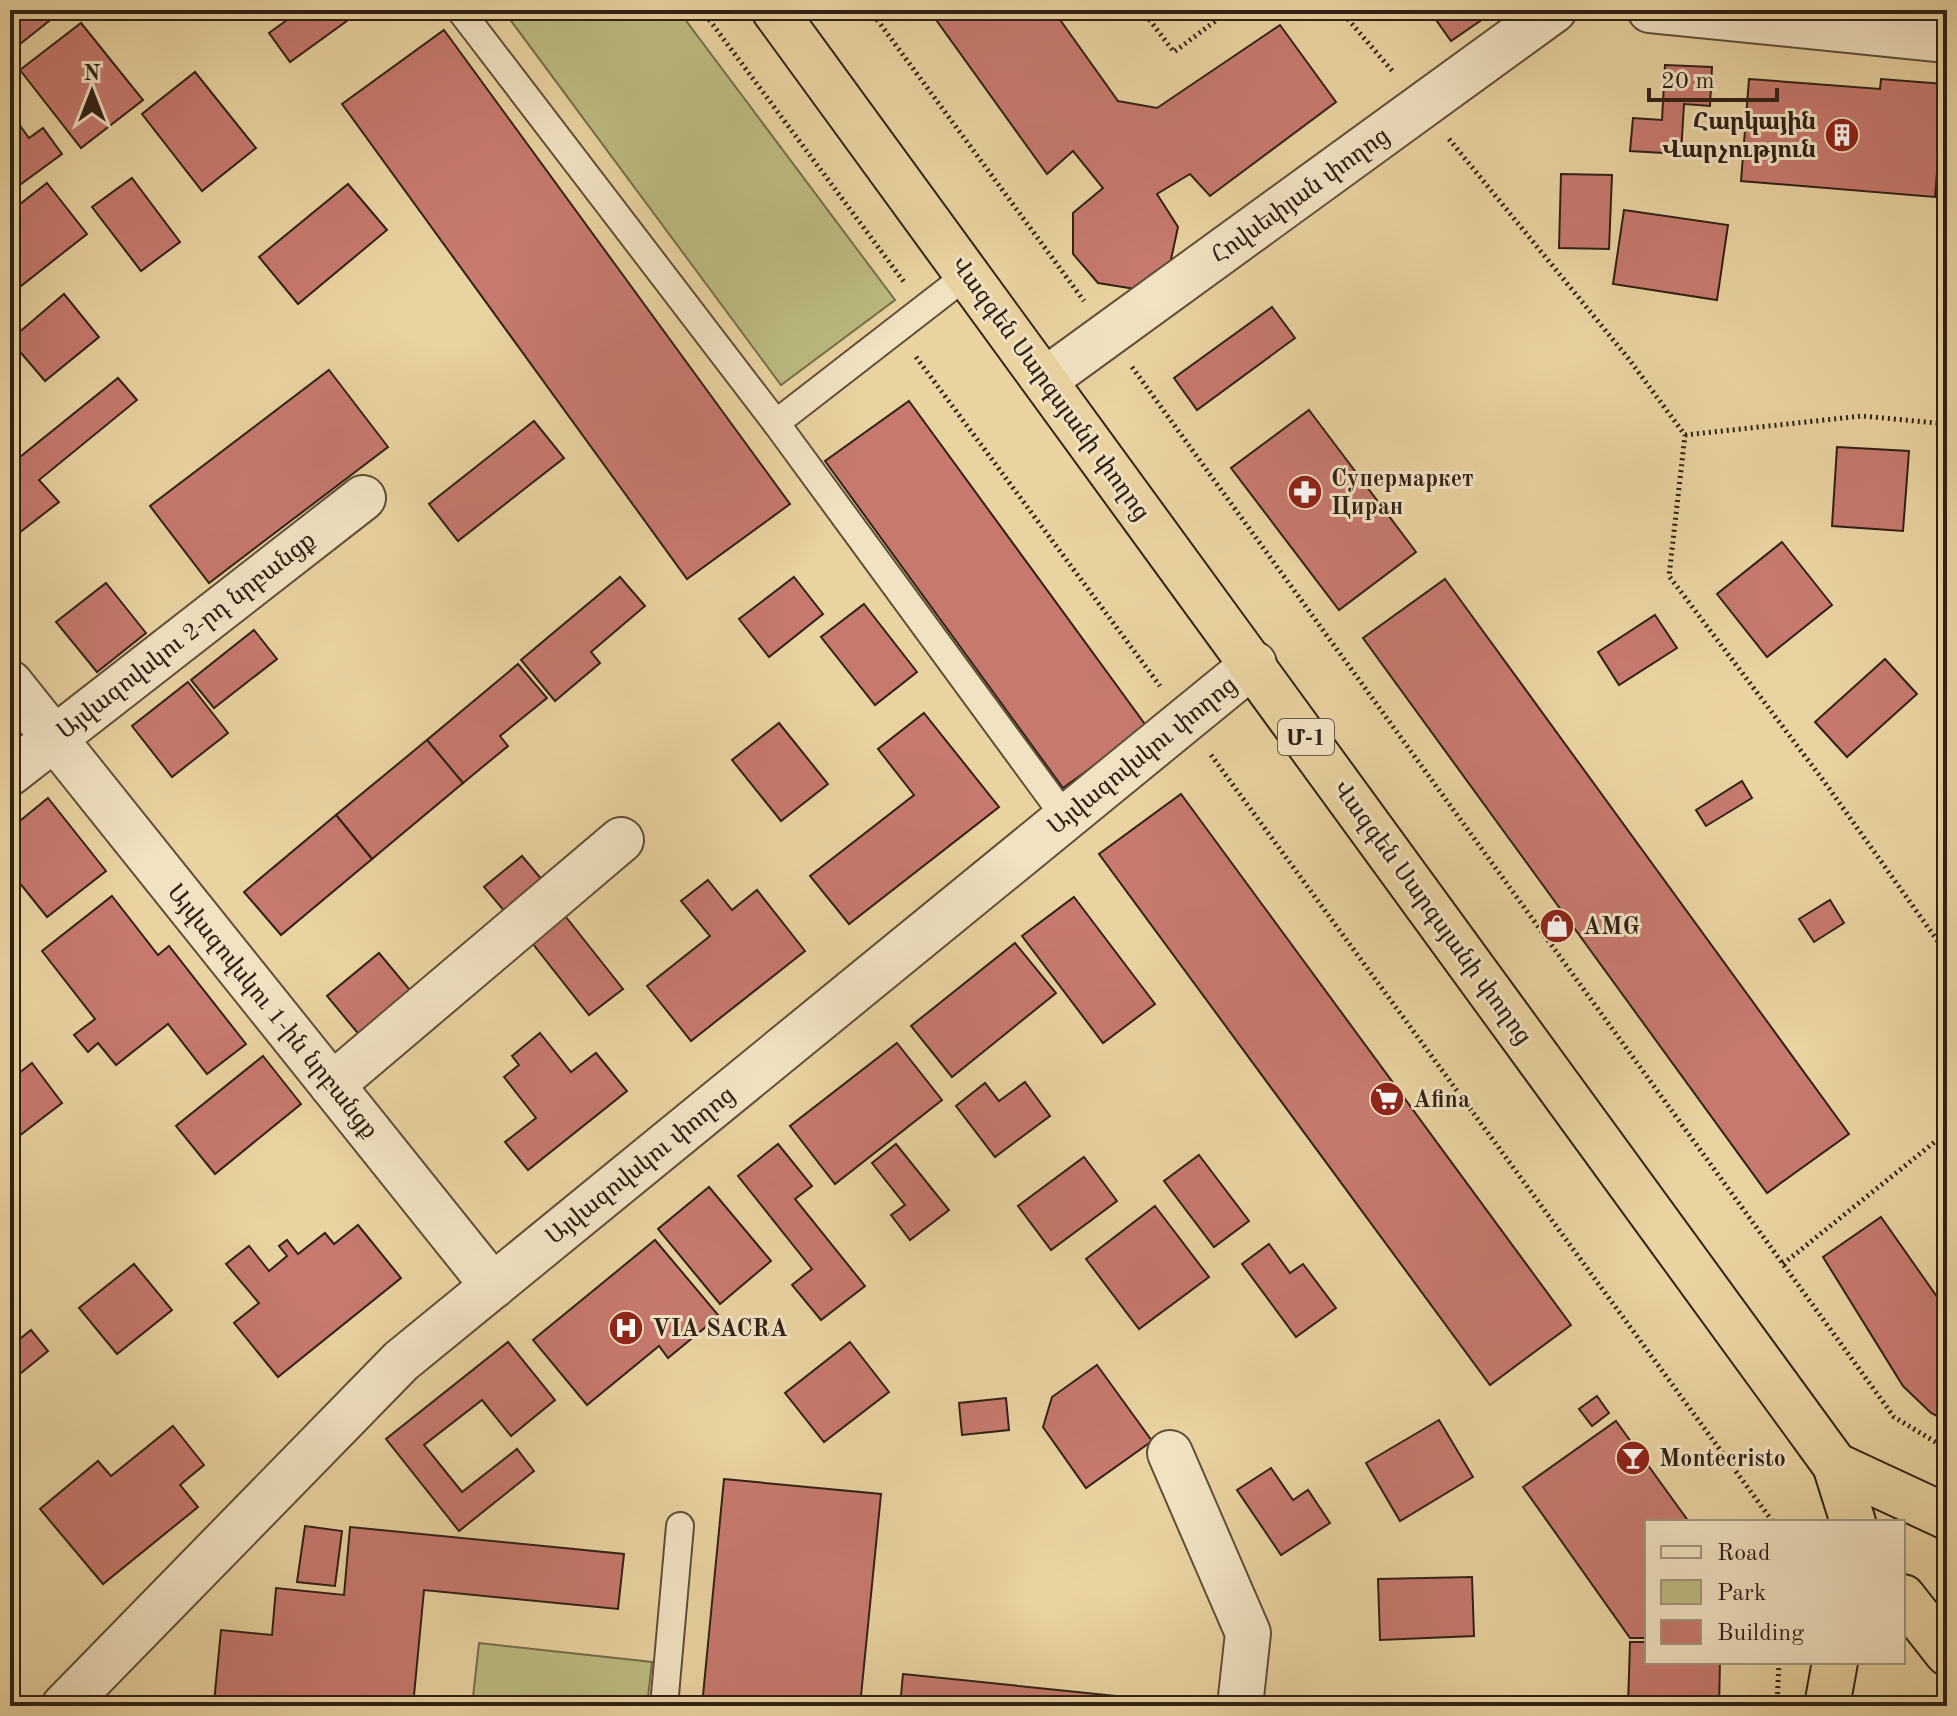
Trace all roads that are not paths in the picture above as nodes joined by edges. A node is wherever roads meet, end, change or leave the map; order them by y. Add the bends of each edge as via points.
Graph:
1 (460, 10) edge
2 (774, 10) edge
3 (1554, 10) edge
4 (1650, 10) edge
5 (1947, 40) edge
6 (967, 275) junction
7 (1045, 380) junction
8 (776, 423) junction
9 (363, 498) dead end
10 (1254, 664) junction
11 (10, 683) edge
12 (53, 737) junction
13 (10, 773) edge
14 (1065, 817) junction
15 (621, 840) dead end
16 (332, 1085) junction
17 (493, 1286) junction
18 (1170, 1453) dead end
19 (1835, 1465) junction
20 (1947, 1517) edge
21 (1852, 1520) edge
22 (680, 1526) dead end
23 (1905, 1600) edge
24 (1947, 1653) edge
25 (1835, 1664) edge
26 (64, 1706) edge
27 (664, 1706) edge
28 (1240, 1706) edge
29 (1827, 1706) edge

1 - 8 lane
2 - 6 highway, Վազգեն Սարգսյանի փողոց / Մ-1
3 - 7 street, Հովսեփյան փողոց
4 - 5 street
6 - 7 highway, Վազգեն Սարգսյանի փողոց / Մ-1
6 - 8 lane
7 - 10 highway, Վազգեն Սարգսյանի փողոց / Մ-1
8 - 14 lane
9 - 12 street, Այվազովսկու 2-րդ նրբանցք
10 - 14 street, Այվազովսկու փողոց
10 - 19 highway, Վազգեն Սարգսյանի փողոց / Մ-1
11 - 12 street, Այվազովսկու 1-ին նրբանցք
12 - 13 street, Այվազովսկու 2-րդ նրբանցք
12 - 16 street, Այվազովսկու 1-ին նրբանցք
14 - 17 street, Այվազովսկու փողոց
15 - 16 street
16 - 17 street, Այվազովսկու 1-ին նրբանցք
17 - 26 street, Այվազովսկու փողոց via 401,1361
18 - 28 street via 1248,1633
19 - 20 highway, Վազգեն Սարգսյանի փողոց / Մ-1
19 - 21 highway, Վազգեն Սարգսյանի փողոց / Մ-1
22 - 27 lane
23 - 24 highway
25 - 29 highway

